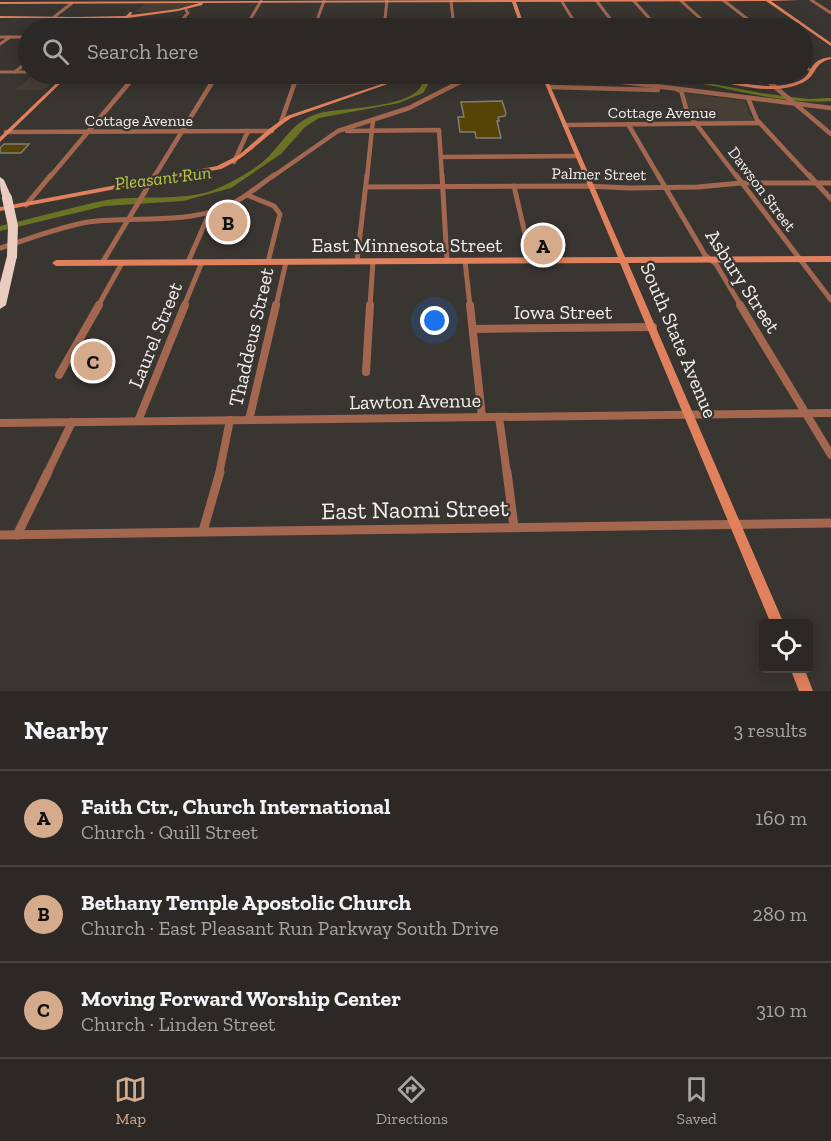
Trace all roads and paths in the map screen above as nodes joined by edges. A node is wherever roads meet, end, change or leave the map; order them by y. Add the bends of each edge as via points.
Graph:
1 (387, 0) edge
2 (513, 0) edge
3 (561, 0) edge
4 (596, 0) edge
5 (609, 0) edge
6 (633, 0) edge
7 (657, 0) edge
8 (680, 0) edge
9 (707, 0) edge
10 (723, 0) edge
11 (755, 0) edge
12 (767, 0) edge
13 (798, 0) edge
14 (811, 0) edge
15 (146, 1) edge
16 (209, 1) edge
17 (216, 1) edge
18 (261, 1) edge
19 (305, 1) edge
20 (324, 1) edge
21 (451, 1) edge
22 (73, 2) edge
23 (130, 2) edge
24 (0, 3) edge
25 (135, 10) junction
26 (186, 10) junction
27 (831, 13) edge
28 (130, 15) junction
29 (0, 17) edge
30 (54, 17) junction
31 (111, 17) junction
32 (115, 18) edge
33 (126, 18) edge
34 (184, 18) edge
35 (251, 18) edge
36 (318, 18) edge
37 (385, 18) edge
38 (453, 18) edge
39 (520, 18) edge
40 (572, 18) edge
41 (610, 18) edge
42 (649, 18) edge
43 (700, 18) edge
44 (746, 18) edge
45 (793, 18) edge
46 (813, 32) edge
47 (0, 37) edge
48 (10, 37) junction
49 (18, 37) edge
50 (0, 44) edge
51 (831, 45) edge
52 (831, 57) edge
53 (813, 68) edge
54 (18, 70) edge
55 (0, 72) edge
56 (15, 72) joint
57 (57, 84) edge
58 (128, 84) edge
59 (211, 84) edge
60 (294, 84) edge
61 (378, 84) edge
62 (460, 84) edge
63 (548, 84) edge
64 (636, 84) edge
65 (754, 84) edge
66 (771, 84) edge
67 (792, 84) edge
68 (549, 87) junction
69 (776, 88) junction
70 (681, 90) junction
71 (747, 98) junction
72 (797, 104) junction
73 (831, 108) edge
74 (373, 120) junction
75 (280, 122) junction
76 (760, 123) junction
77 (565, 124) junction
78 (628, 124) junction
79 (696, 124) junction
80 (372, 130) junction
81 (183, 131) junction
82 (248, 131) junction
83 (272, 131) junction
84 (338, 131) junction
85 (87, 132) junction
86 (831, 134) edge
87 (3, 135) edge
88 (578, 156) junction
89 (441, 157) junction
90 (234, 162) junction
91 (0, 180) edge
92 (741, 183) junction
93 (816, 183) junction
94 (831, 183) edge
95 (150, 185) junction
96 (442, 186) junction
97 (514, 186) junction
98 (366, 187) junction
99 (591, 187) junction
100 (665, 188) junction
101 (247, 195) junction
102 (831, 199) edge
103 (26, 205) junction
104 (0, 210) edge
105 (210, 212) junction
106 (129, 218) junction
107 (0, 248) edge
108 (799, 259) junction
109 (831, 259) edge
110 (531, 260) junction
111 (623, 260) junction
112 (711, 260) junction
113 (357, 261) junction
114 (373, 261) junction
115 (447, 261) junction
116 (465, 261) junction
117 (122, 262) junction
118 (188, 262) junction
119 (202, 262) junction
120 (268, 262) junction
121 (286, 262) junction
122 (56, 263) dead end
123 (102, 263) junction
124 (831, 300) edge
125 (0, 306) edge
126 (652, 327) junction
127 (473, 329) junction
128 (366, 372) dead end
129 (59, 375) dead end
130 (831, 413) edge
131 (806, 414) junction
132 (690, 415) junction
133 (482, 417) junction
134 (499, 417) junction
135 (231, 420) junction
136 (249, 420) junction
137 (138, 421) junction
138 (72, 422) junction
139 (0, 423) edge
140 (831, 455) edge
141 (831, 523) edge
142 (735, 525) junction
143 (514, 527) junction
144 (203, 531) junction
145 (0, 535) edge
146 (17, 535) junction
147 (776, 619) edge
148 (798, 673) edge
149 (806, 691) edge

1 - 20 street
1 - 21 street
1 - 37 street
2 - 3 street
2 - 21 street
2 - 39 street
3 - 4 street
3 - 40 street
4 - 5 street
4 - 41 street
5 - 6 street
6 - 7 street
6 - 42 street
7 - 8 street
8 - 9 street
8 - 43 street
9 - 10 street
10 - 11 street
10 - 44 street
11 - 12 street
12 - 13 street
12 - 45 street
14 - 27 street
15 - 16 street
15 - 23 street
15 - 25 street
16 - 17 street
16 - 26 street
17 - 18 street
18 - 19 street
18 - 35 street
19 - 20 street
20 - 36 street
21 - 38 street
22 - 23 street
22 - 24 street
22 - 30 street
23 - 25 street via 137,7
25 - 28 street
26 - 28 street
26 - 34 street
28 - 31 street
28 - 33 street
29 - 30 street
30 - 31 street
31 - 32 street
46 - 51 street
47 - 48 street
48 - 49 street
48 - 50 street
52 - 53 street via 819,60
54 - 56 street
55 - 56 street
57 - 87 street
58 - 85 street
59 - 81 street
60 - 75 street
61 - 75 street
62 - 74 street
63 - 68 street, South State Avenue
64 - 70 street
65 - 69 street
66 - 69 street
67 - 69 street
68 - 70 street
68 - 77 street, South State Avenue
69 - 72 street
70 - 71 street
70 - 79 street, Dawson Street via 684,106
71 - 72 street
71 - 76 street
72 - 73 street
72 - 86 street
74 - 80 street
74 - 84 street
75 - 83 street
76 - 79 street, Cottage Avenue
76 - 93 street
77 - 78 street, Cottage Avenue
77 - 88 street, South State Avenue
78 - 79 street, Cottage Avenue
78 - 100 street, Asbury Street
79 - 92 street, Dawson Street
80 - 84 street
80 - 89 street via 439,130
80 - 98 street
81 - 82 street, Cottage Avenue
81 - 85 street, Cottage Avenue
81 - 95 street
82 - 83 street, Cottage Avenue
82 - 90 street
83 - 90 street
84 - 101 street
85 - 87 street, Cottage Avenue
85 - 103 street
88 - 89 street
88 - 99 street, South State Avenue
89 - 96 street
90 - 95 street
91 - 125 highway, bridge via 14,232
92 - 93 street, Palmer Street
92 - 100 street, Palmer Street
92 - 108 street, Dawson Street
93 - 94 street, Palmer Street
93 - 102 street
95 - 103 street
95 - 106 street
96 - 97 street, Palmer Street
96 - 98 street, Palmer Street
96 - 115 street
97 - 99 street, Palmer Street
97 - 110 street
98 - 113 street
99 - 100 street, Palmer Street
99 - 111 street, South State Avenue
100 - 112 street, Asbury Street
101 - 105 street
101 - 120 street via 274,206 280,214
103 - 104 street
105 - 106 street
105 - 118 street, Laurel Street
106 - 107 street via 69,226
106 - 123 street
108 - 109 street, East Minnesota Street
108 - 112 street, East Minnesota Street
108 - 124 street, Dawson Street
110 - 111 street, East Minnesota Street
110 - 116 street, East Minnesota Street
111 - 112 street, East Minnesota Street
111 - 126 street, South State Avenue
112 - 131 street, Asbury Street via 717,264
113 - 114 street, East Minnesota Street
113 - 121 street, East Minnesota Street
114 - 115 street, East Minnesota Street
114 - 128 street
115 - 116 street, East Minnesota Street
116 - 127 street
117 - 118 street, East Minnesota Street
117 - 123 street, East Minnesota Street
117 - 129 street
118 - 119 street, East Minnesota Street
119 - 120 street, East Minnesota Street
119 - 137 street, Laurel Street
120 - 121 street, East Minnesota Street
121 - 136 street, Thaddeus Street
122 - 123 street, East Minnesota Street
126 - 127 street, Iowa Street
126 - 132 street, South State Avenue
127 - 133 street
130 - 131 street, Lawton Avenue
131 - 132 street, Lawton Avenue
131 - 140 street, Asbury Street
132 - 134 street, Lawton Avenue
132 - 142 street, South State Avenue
133 - 134 street, Lawton Avenue
133 - 136 street, Lawton Avenue
134 - 143 street
135 - 136 street, Lawton Avenue
135 - 137 street, Lawton Avenue
135 - 144 street, Thaddeus Street
137 - 138 street, Lawton Avenue
138 - 139 street, Lawton Avenue
138 - 146 street
141 - 142 street, East Naomi Street
142 - 143 street, East Naomi Street
142 - 147 street, South State Avenue
143 - 144 street, East Naomi Street
144 - 146 street, East Naomi Street
145 - 146 street, East Naomi Street
148 - 149 street

